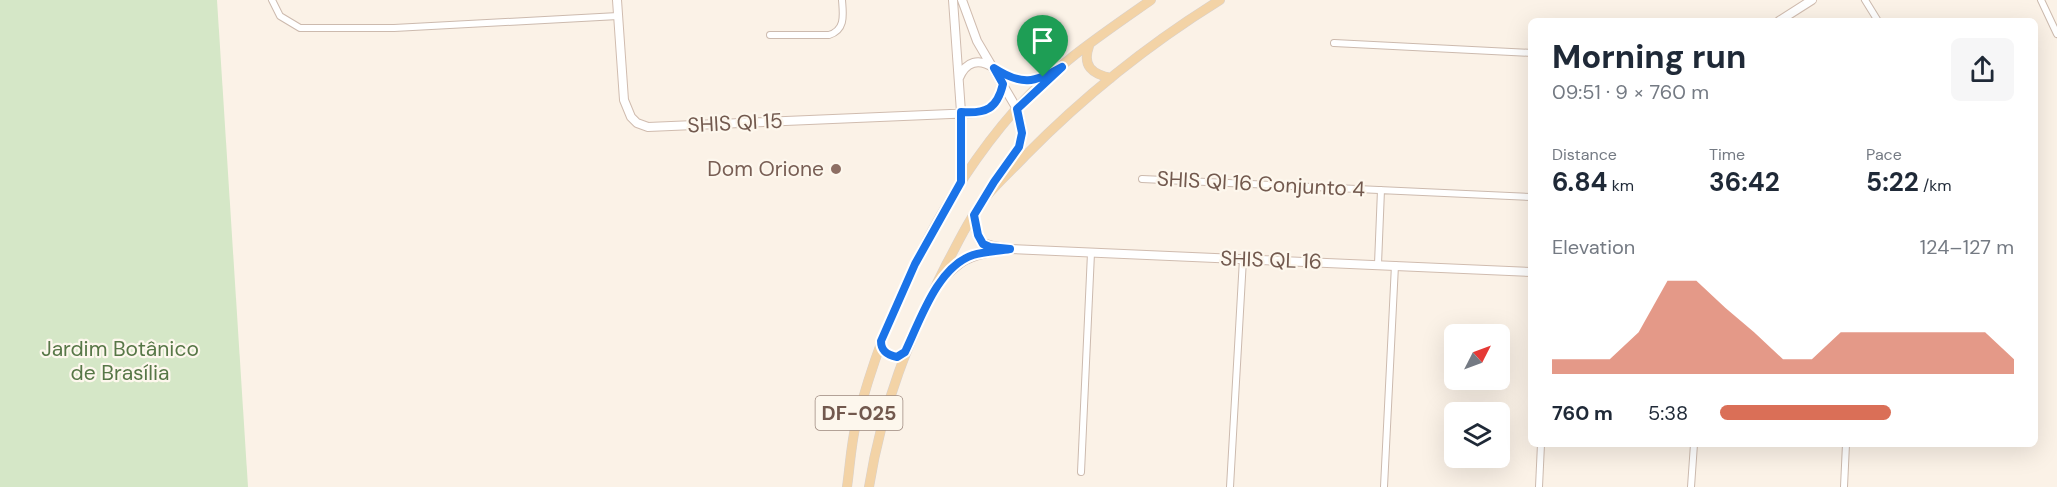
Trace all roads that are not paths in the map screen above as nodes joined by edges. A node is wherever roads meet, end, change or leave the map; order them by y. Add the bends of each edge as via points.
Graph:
1 (272, 0) edge
2 (617, 0) edge
3 (842, 0) edge
4 (953, 0) edge
5 (962, 0) edge
6 (1151, 0) edge
7 (1220, 0) edge
8 (1812, 0) edge
9 (1865, 0) edge
10 (2041, 0) edge
11 (618, 16) junction
12 (1784, 18) edge
13 (1876, 18) edge
14 (2057, 34) edge
15 (770, 35) dead end
16 (1334, 43) dead end
17 (1090, 44) junction
18 (1528, 53) edge
19 (1062, 67) junction
20 (994, 68) junction
21 (1111, 78) junction
22 (958, 81) junction
23 (1003, 84) junction
24 (1017, 109) junction
25 (961, 112) junction
26 (1142, 178) dead end
27 (961, 182) junction
28 (1381, 190) junction
29 (1528, 196) edge
30 (983, 200) junction
31 (974, 215) junction
32 (1010, 249) junction
33 (1091, 253) junction
34 (1243, 259) junction
35 (1378, 264) junction
36 (1395, 265) junction
37 (1528, 272) edge
38 (936, 286) junction
39 (881, 341) junction
40 (905, 352) junction
41 (1541, 447) edge
42 (1694, 447) edge
43 (1846, 447) edge
44 (1081, 472) dead end
45 (847, 487) edge
46 (869, 487) edge
47 (1230, 487) edge
48 (1384, 487) edge
49 (1539, 487) edge
50 (1691, 487) edge
51 (1844, 487) edge

1 - 11 street via 280,16 300,28 394,28
2 - 11 street, SHIS QI 15
3 - 15 street via 843,23 834,33
4 - 22 street
5 - 20 street via 974,34
6 - 17 main road, DF-025
7 - 21 main road, DF-025 via 1184,22
8 - 12 street
9 - 13 street
10 - 14 street
11 - 25 street, SHIS QI 15 via 624,100 631,117 642,125
16 - 18 street
17 - 19 main road, DF-025
17 - 21 main road via 1088,64 1098,75
19 - 20 main road via 1025,81
19 - 24 main road, DF-025
20 - 22 street via 973,62 962,70
20 - 23 street
21 - 30 main road, DF-025 via 1066,115
22 - 25 street
23 - 24 street
23 - 25 street via 1000,97 991,108
24 - 27 main road, DF-025
24 - 30 main road via 1022,133 1019,147
25 - 27 street
26 - 28 street, SHIS QI 16 Conjunto 4
27 - 39 main road, DF-025 via 915,264
28 - 29 street, SHIS QI 16 Conjunto 4
28 - 35 street
30 - 31 main road, DF-025
31 - 32 street, SHIS QL 16 via 983,244
31 - 38 main road, DF-025
32 - 33 street, SHIS QL 16
32 - 38 street, SHIS QL 16 via 969,256
33 - 34 street, SHIS QL 16
33 - 44 street
34 - 35 street, SHIS QL 16
34 - 47 street
35 - 36 street, SHIS QL 16
36 - 37 street, SHIS QL 16
36 - 48 street
38 - 40 main road, DF-025
39 - 40 main road via 883,349 892,356
39 - 45 main road, DF-025 via 855,426
40 - 46 main road, DF-025 via 887,402
41 - 49 street
42 - 50 street
43 - 51 street

